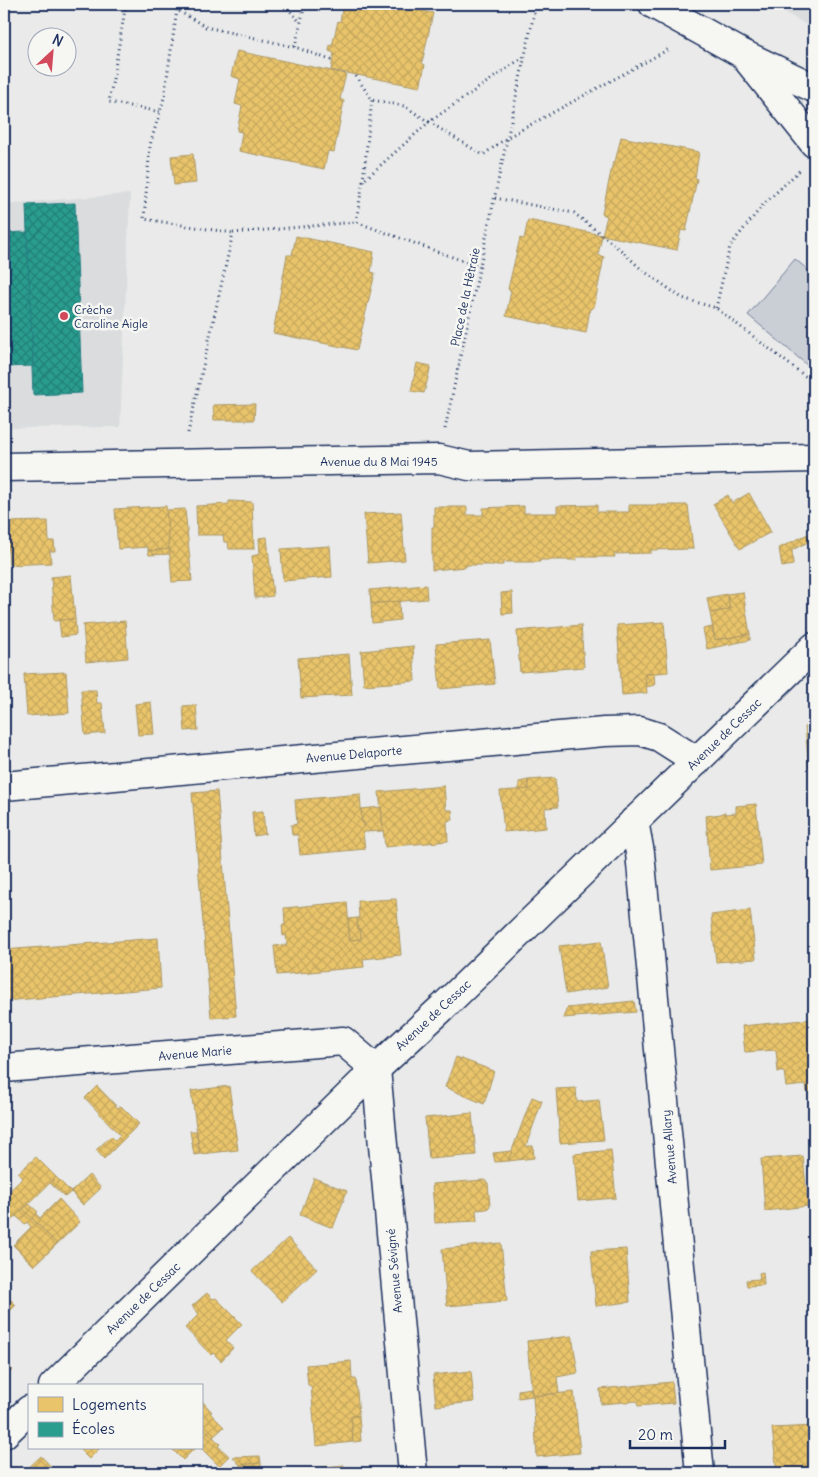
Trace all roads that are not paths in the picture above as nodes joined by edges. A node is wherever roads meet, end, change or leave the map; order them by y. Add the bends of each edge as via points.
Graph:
1 (653, 4) edge
2 (743, 54) junction
3 (814, 88) edge
4 (814, 143) edge
5 (814, 458) edge
6 (4, 466) edge
7 (814, 647) edge
8 (697, 761) junction
9 (4, 786) edge
10 (634, 821) junction
11 (4, 1068) edge
12 (376, 1068) junction
13 (55, 1384) edge
14 (28, 1411) edge
15 (4, 1434) edge
16 (413, 1473) edge
17 (700, 1473) edge

1 - 2 street
2 - 3 street
2 - 4 street
5 - 6 street, Avenue du 8 Mai 1945 via 469,466 439,459
7 - 8 street, Avenue de Cessac
8 - 9 street, Avenue Delaporte via 659,737 640,731 604,732
8 - 10 street, Avenue de Cessac
10 - 12 street, Avenue de Cessac
10 - 17 street, Avenue Allary via 640,853
11 - 12 street, Avenue Marie via 343,1041
12 - 13 street, Avenue de Cessac
12 - 16 street, Avenue Sévigné
14 - 15 street

